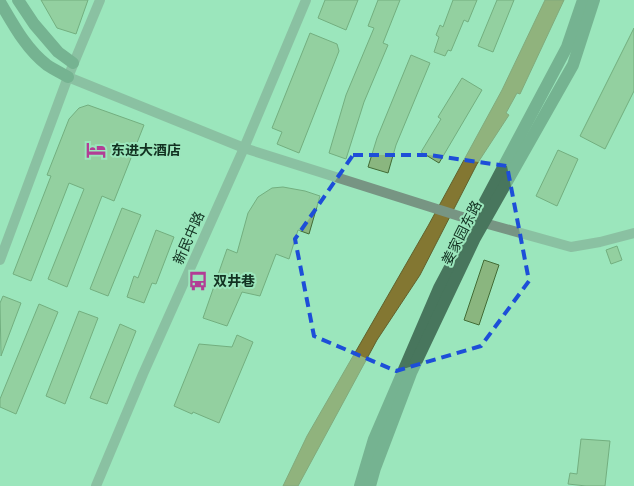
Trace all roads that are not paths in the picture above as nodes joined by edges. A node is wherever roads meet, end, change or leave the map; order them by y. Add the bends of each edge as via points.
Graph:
1 (18, 0) edge
2 (100, 0) edge
3 (306, 0) edge
4 (583, 0) edge
5 (594, 0) edge
6 (0, 2) edge
7 (73, 63) junction
8 (68, 77) junction
9 (244, 148) junction
10 (479, 222) junction
11 (634, 233) edge
12 (0, 260) edge
13 (96, 486) edge
14 (360, 486) edge
15 (370, 486) edge

1 - 7 main road via 58,52
2 - 7 street
3 - 9 street, 新民中路
4 - 10 main road, 姜家园东路 via 567,47
5 - 10 main road, 姜家园东路 via 574,64
6 - 8 main road via 28,46 47,64
7 - 8 street
8 - 9 street
8 - 12 street
9 - 10 street
9 - 13 street, 新民中路
10 - 11 street via 571,247
10 - 14 main road, 姜家园东路 via 439,288 374,439
10 - 15 main road, 姜家园东路 via 411,373

